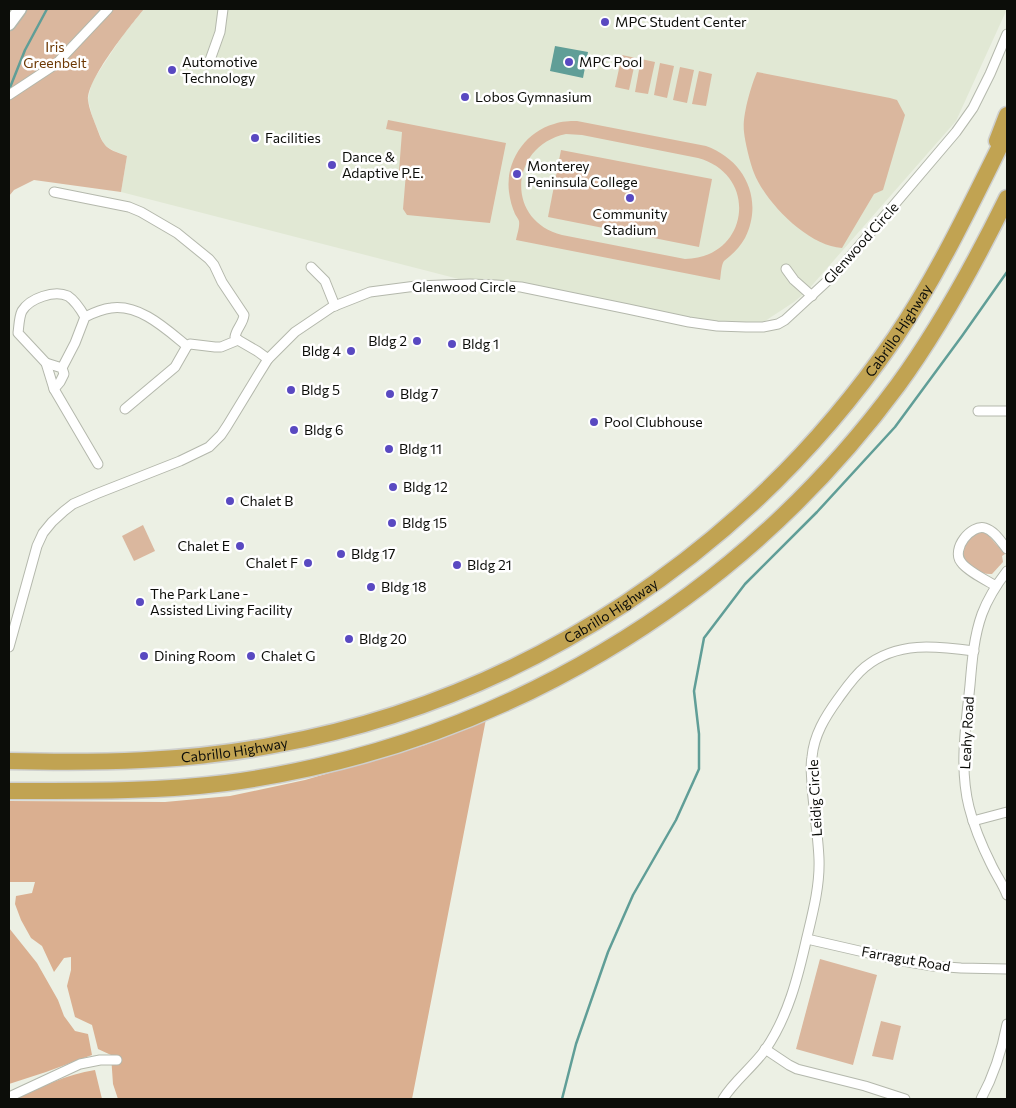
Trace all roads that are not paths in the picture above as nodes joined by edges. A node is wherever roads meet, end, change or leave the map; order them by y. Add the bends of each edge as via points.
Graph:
1 (20, 9) edge
2 (108, 9) edge
3 (223, 9) edge
4 (9, 24) edge
5 (1007, 34) edge
6 (210, 60) dead end
7 (9, 95) edge
8 (1007, 115) edge
9 (1007, 132) edge
10 (54, 192) dead end
11 (977, 192) junction
12 (1007, 198) edge
13 (311, 267) dead end
14 (786, 269) dead end
15 (812, 296) junction
16 (335, 306) junction
17 (85, 317) junction
18 (238, 340) junction
19 (187, 346) junction
20 (268, 360) junction
21 (46, 363) junction
22 (62, 368) junction
23 (54, 389) junction
24 (126, 409) dead end
25 (978, 411) dead end
26 (1007, 411) edge
27 (98, 464) dead end
28 (1007, 549) edge
29 (1007, 571) edge
30 (996, 586) junction
31 (9, 646) edge
32 (974, 651) junction
33 (9, 761) edge
34 (9, 790) edge
35 (1007, 812) edge
36 (973, 821) junction
37 (1007, 895) edge
38 (806, 939) junction
39 (1007, 969) edge
40 (1007, 1024) edge
41 (765, 1049) junction
42 (117, 1060) dead end
43 (9, 1096) edge
44 (723, 1099) edge
45 (905, 1099) edge
46 (981, 1099) edge

1 - 4 street
2 - 7 street via 56,64
3 - 6 street via 220,32
5 - 15 street, Glenwood Circle via 973,108 956,132 860,246
8 - 11 highway
9 - 11 highway, Cabrillo Highway
10 - 18 street via 141,212 172,230 209,259 244,315 235,335
11 - 33 highway, Cabrillo Highway via 940,265 908,317 862,384 818,436 767,491 708,543 654,584 592,624 522,663 466,688 402,712 331,733 254,749 173,759
12 - 34 highway via 927,344 886,401 834,464 731,562 661,615 597,656 524,694 449,727 375,752 310,768 177,788
13 - 16 street via 326,281
14 - 15 street
15 - 16 street, Glenwood Circle via 778,324 746,327 688,322 521,287 496,285 416,286 370,292
16 - 20 street, Glenwood Circle via 295,332
17 - 19 street via 111,308 133,310
17 - 21 street via 69,297 58,294 30,302 22,312 18,333
17 - 22 street
18 - 19 street via 215,347
18 - 20 street
19 - 24 street via 175,367
20 - 31 street, Glenwood Circle via 221,435 209,447 180,462 83,500 52,522 37,546
21 - 22 street
21 - 23 street
22 - 23 street via 64,374
23 - 27 street
25 - 26 street
28 - 30 street via 986,528 973,530 958,547 961,563
29 - 30 street, Leahy Road
30 - 32 street, Leahy Road via 986,603
32 - 36 street, Leahy Road via 964,758
32 - 38 street, Leidig Circle via 920,647 890,653 865,667 827,715 816,736 812,756 819,862 817,891
35 - 36 street
36 - 37 street, Leahy Road
38 - 39 street, Farragut Road via 933,966
38 - 41 street, Leidig Circle via 784,1017
40 - 46 street via 994,1072
41 - 44 street, Leidig Circle
41 - 45 street via 797,1069
42 - 43 street via 80,1064

